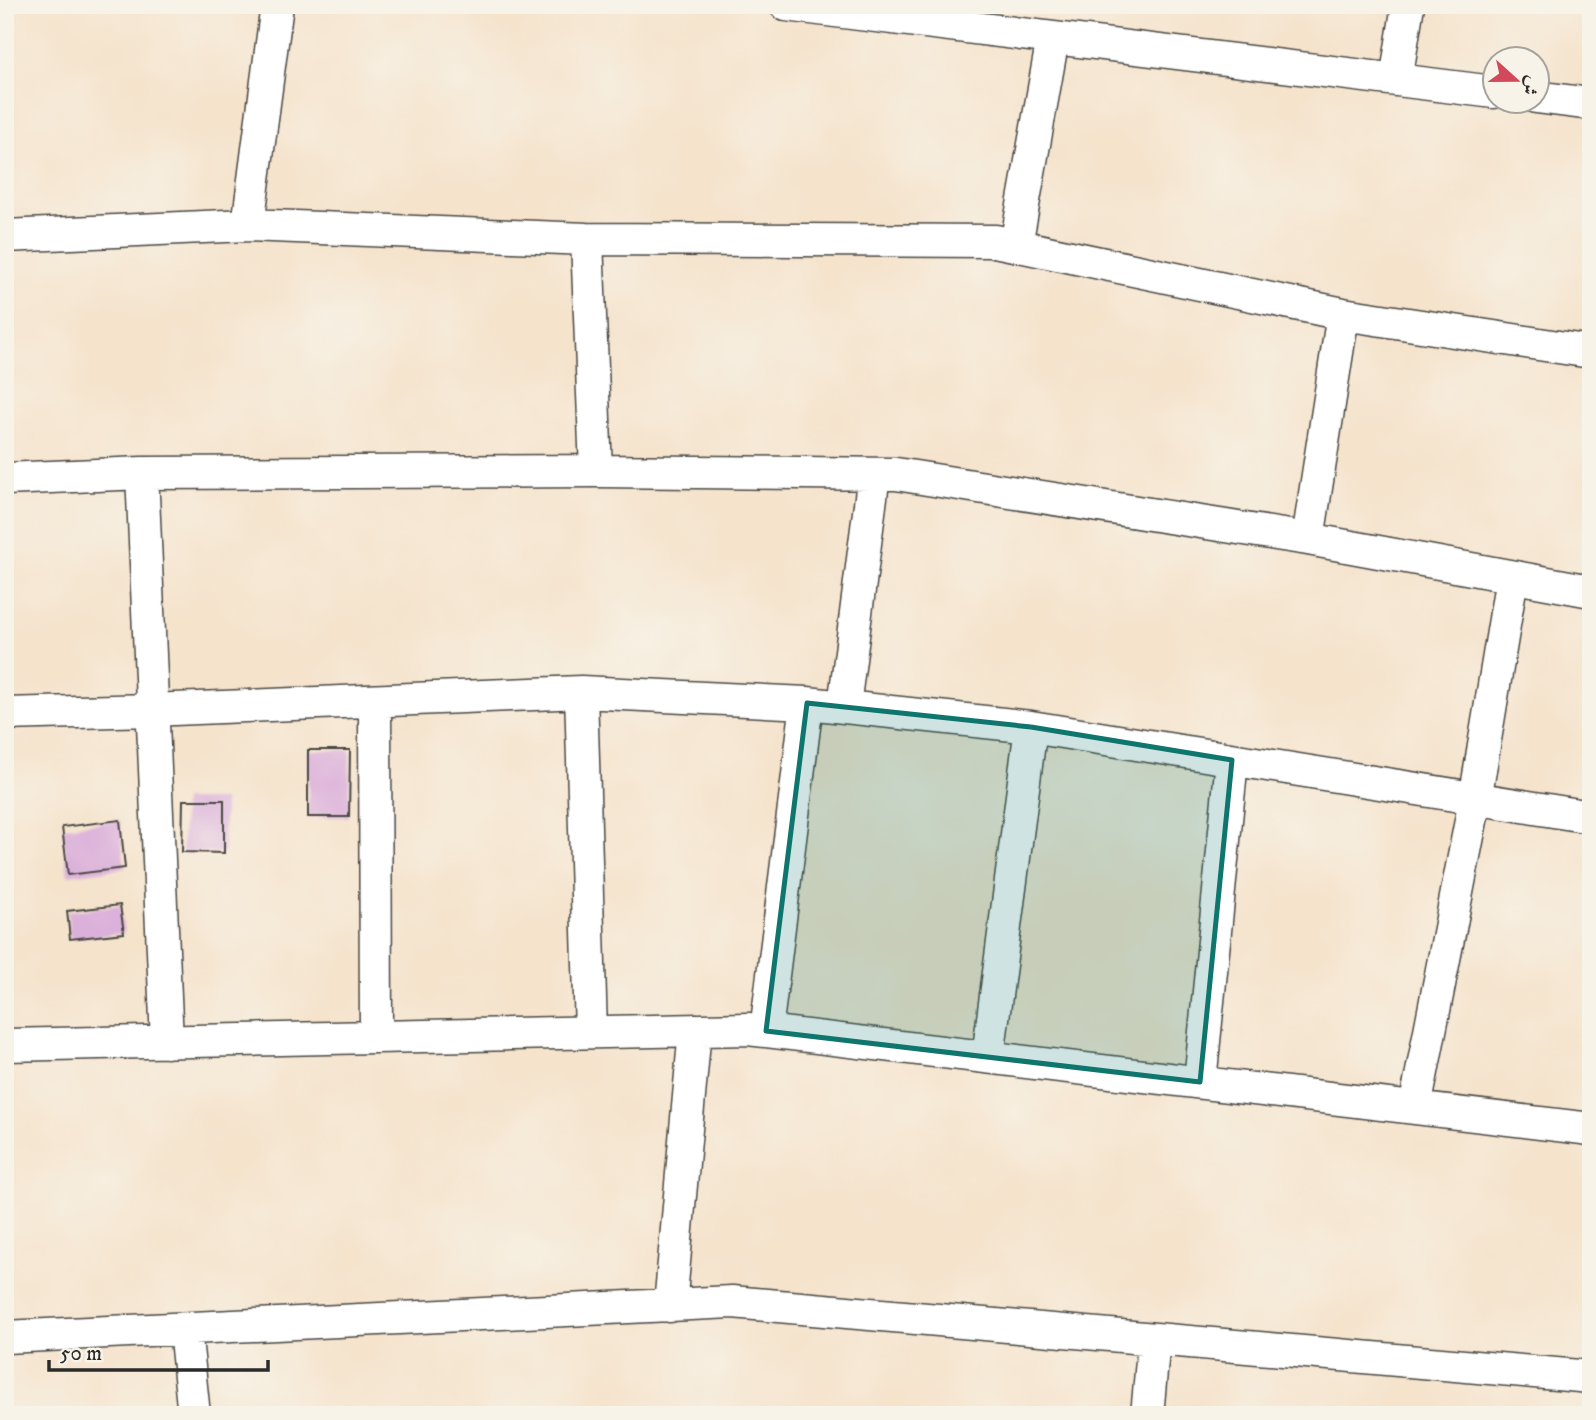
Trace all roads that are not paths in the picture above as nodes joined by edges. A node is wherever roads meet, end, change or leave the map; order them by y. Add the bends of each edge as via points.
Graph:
1 (277, 5) edge
2 (1408, 5) edge
3 (801, 6) edge
4 (1053, 38) junction
5 (1396, 80) junction
6 (1480, 90) edge
7 (1550, 99) edge
8 (1591, 104) edge
9 (248, 225) junction
10 (5, 236) edge
11 (587, 239) junction
12 (1016, 245) junction
13 (1343, 314) junction
14 (1591, 352) edge
15 (596, 471) junction
16 (142, 473) junction
17 (874, 474) junction
18 (5, 479) edge
19 (1308, 539) junction
20 (1512, 577) junction
21 (1591, 591) edge
22 (581, 691) junction
23 (375, 701) junction
24 (807, 703) junction
25 (844, 706) junction
26 (150, 710) junction
27 (5, 714) edge
28 (1031, 727) junction
29 (1232, 760) junction
30 (1475, 800) junction
31 (1591, 817) edge
32 (695, 1030) junction
33 (766, 1031) junction
34 (592, 1032) junction
35 (376, 1037) junction
36 (167, 1042) junction
37 (5, 1045) edge
38 (988, 1057) junction
39 (1199, 1082) junction
40 (1415, 1108) junction
41 (1591, 1129) edge
42 (670, 1306) junction
43 (185, 1329) junction
44 (5, 1337) edge
45 (1154, 1339) junction
46 (1591, 1377) edge
47 (194, 1415) edge
48 (1147, 1415) edge

1 - 9 street
2 - 5 street
3 - 4 street
4 - 5 street
4 - 12 street
5 - 6 street
7 - 8 street
9 - 10 street
9 - 11 street
11 - 12 street via 995,241
11 - 15 street
12 - 13 street
13 - 14 street
13 - 19 street
15 - 16 street
15 - 17 street
16 - 18 street
16 - 26 street
17 - 19 street
17 - 25 street
19 - 20 street
20 - 21 street
20 - 30 street
22 - 23 street
22 - 24 street
22 - 34 street
23 - 26 street
23 - 35 street
24 - 25 street
24 - 33 street
25 - 28 street
26 - 27 street
26 - 36 street
28 - 29 street
28 - 38 street
29 - 30 street
29 - 39 street
30 - 31 street
30 - 40 street
32 - 33 street
32 - 34 street
32 - 42 street
33 - 38 street
34 - 35 street
35 - 36 street
36 - 37 street
38 - 39 street
39 - 40 street
40 - 41 street
42 - 43 street
42 - 45 street via 732,1303
43 - 44 street
43 - 47 street
45 - 46 street
45 - 48 street

